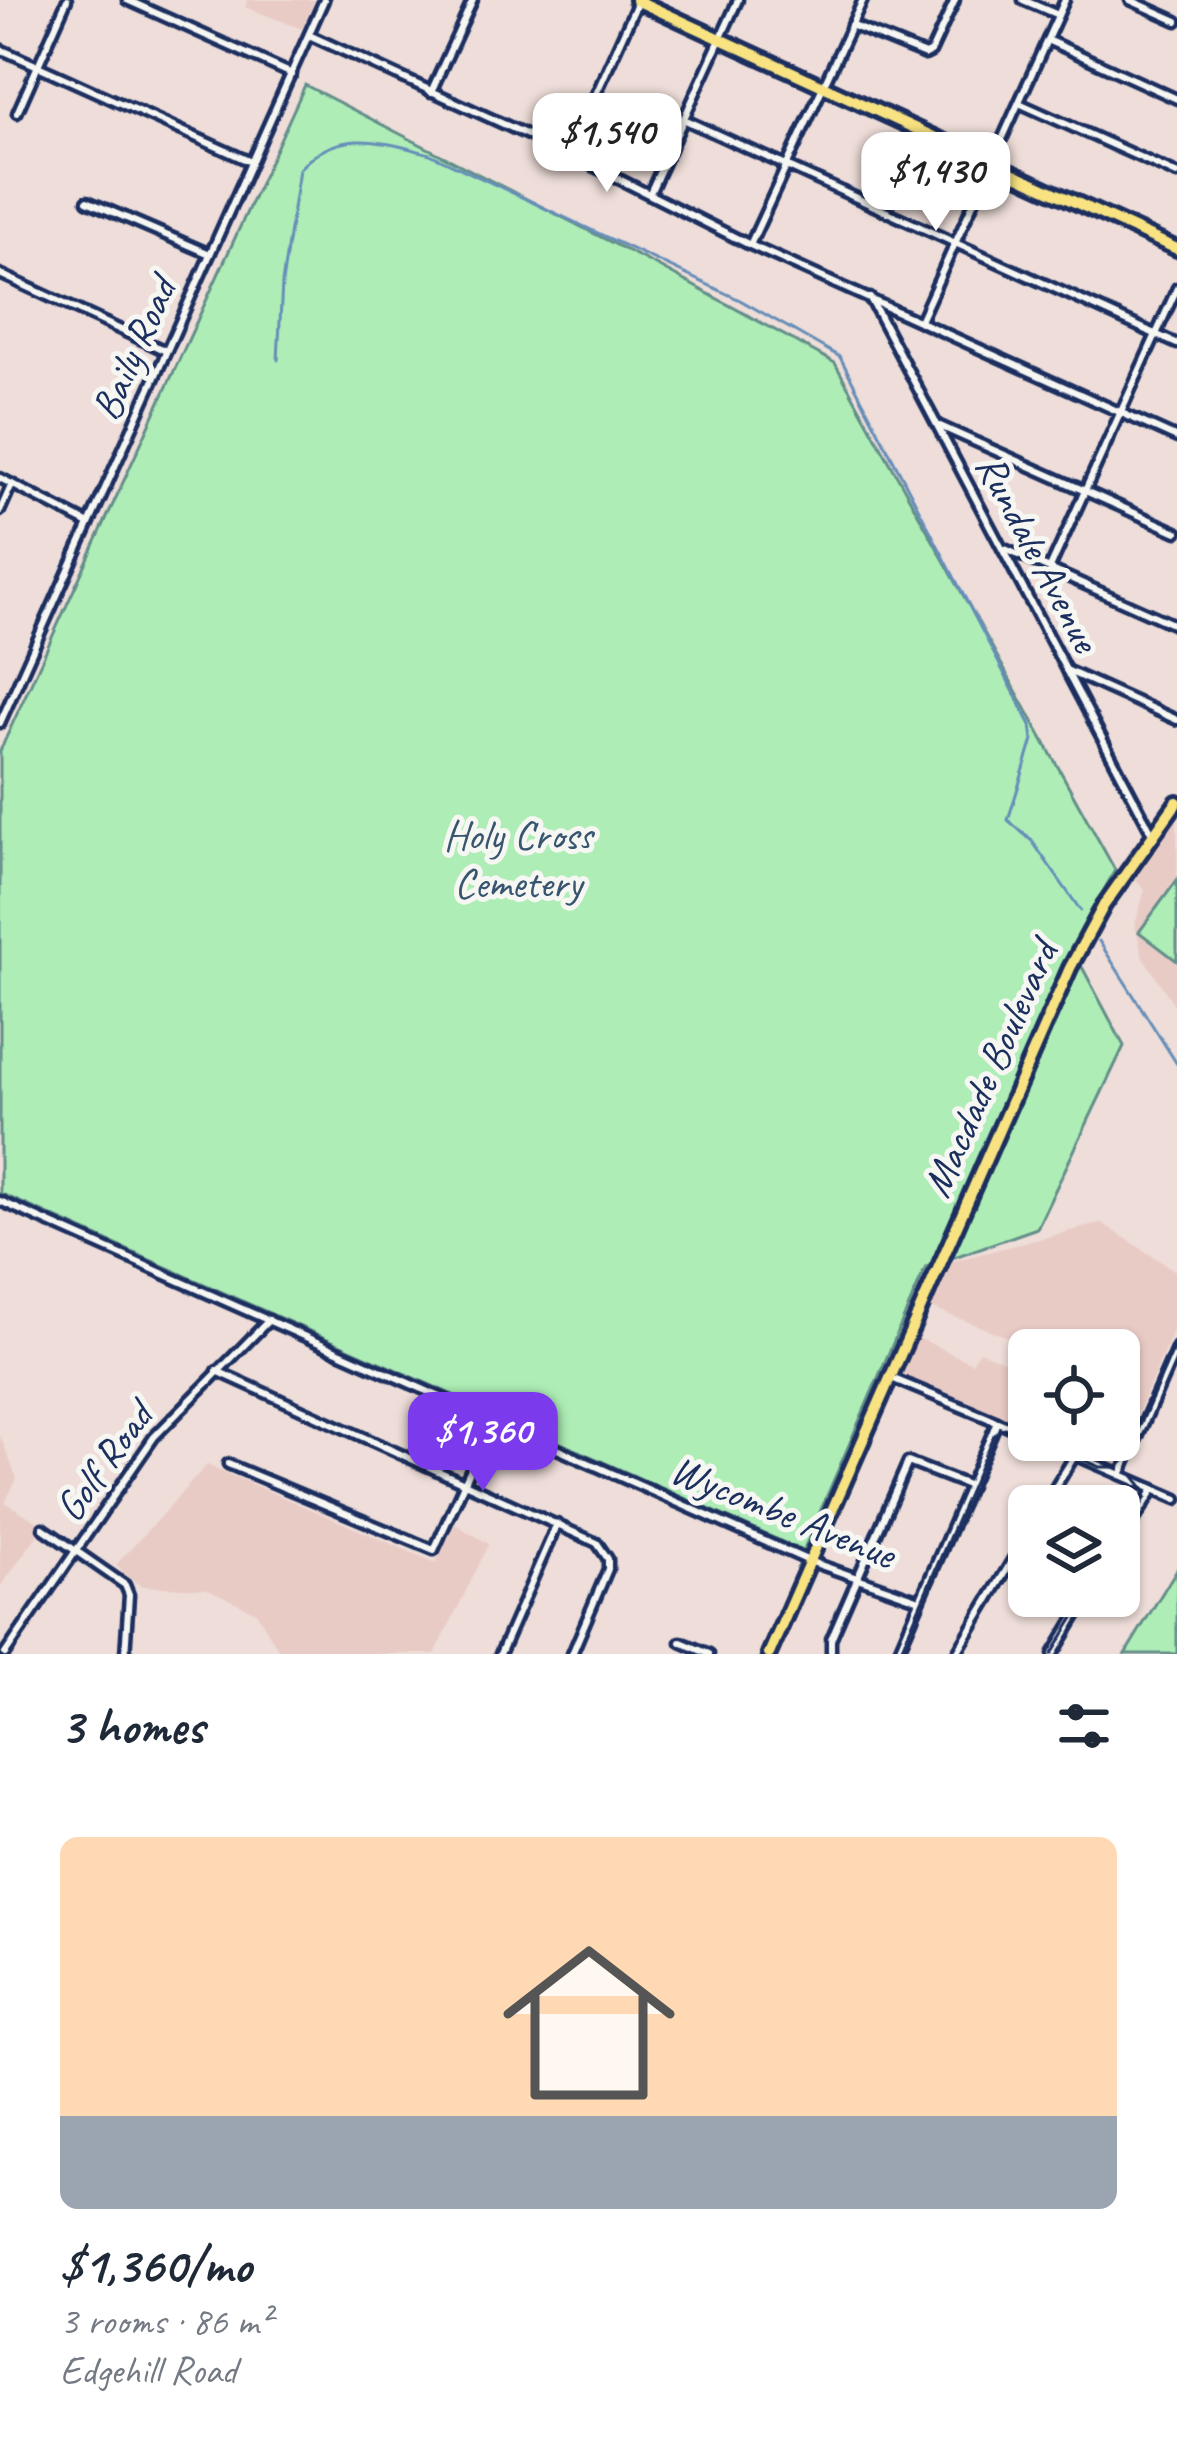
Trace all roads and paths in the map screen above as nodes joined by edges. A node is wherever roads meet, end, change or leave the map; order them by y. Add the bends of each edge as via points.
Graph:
1 (67, 0) edge
2 (127, 0) edge
3 (324, 0) edge
4 (473, 0) edge
5 (637, 0) edge
6 (738, 0) edge
7 (862, 0) edge
8 (955, 0) edge
9 (1023, 0) edge
10 (1065, 0) edge
11 (1130, 0) edge
12 (1058, 15) junction
13 (1177, 21) edge
14 (851, 26) junction
15 (309, 34) junction
16 (721, 38) junction
17 (1047, 40) junction
18 (0, 49) edge
19 (38, 66) junction
20 (292, 74) junction
21 (822, 88) junction
22 (431, 92) junction
23 (1177, 100) edge
24 (1018, 103) junction
25 (17, 113) dead end
26 (683, 119) junction
27 (569, 154) junction
28 (251, 163) junction
29 (991, 164) junction
30 (786, 167) junction
31 (1177, 174) edge
32 (650, 193) junction
33 (87, 201) dead end
34 (956, 242) junction
35 (750, 245) junction
36 (1177, 249) edge
37 (210, 254) junction
38 (0, 274) edge
39 (1177, 288) edge
40 (870, 298) junction
41 (906, 314) junction
42 (920, 320) junction
43 (888, 332) junction
44 (1156, 334) junction
45 (1177, 344) edge
46 (166, 351) junction
47 (1120, 413) junction
48 (937, 424) junction
49 (970, 438) junction
50 (1177, 438) edge
51 (955, 460) junction
52 (0, 478) edge
53 (12, 484) junction
54 (1085, 490) junction
55 (0, 511) edge
56 (89, 524) junction
57 (1177, 532) edge
58 (1001, 548) junction
59 (1050, 568) junction
60 (1177, 626) edge
61 (1066, 670) junction
62 (1177, 720) edge
63 (0, 722) edge
64 (1177, 802) edge
65 (1153, 835) junction
66 (0, 1201) edge
67 (269, 1320) junction
68 (1177, 1347) edge
69 (217, 1372) junction
70 (889, 1377) junction
71 (493, 1420) junction
72 (997, 1423) junction
73 (1008, 1428) edge
74 (1086, 1461) edge
75 (228, 1464) dead end
76 (1121, 1475) junction
77 (464, 1484) junction
78 (970, 1486) junction
79 (1154, 1489) junction
80 (1177, 1499) edge
81 (1140, 1511) edge
82 (557, 1524) junction
83 (43, 1528) dead end
84 (76, 1550) junction
85 (809, 1561) junction
86 (1008, 1567) edge
87 (857, 1578) junction
88 (920, 1600) junction
89 (1075, 1617) edge
90 (681, 1642) dead end
91 (5, 1654) edge
92 (125, 1654) edge
93 (500, 1654) edge
94 (572, 1654) edge
95 (709, 1654) edge
96 (769, 1654) edge
97 (831, 1654) edge
98 (897, 1654) edge
99 (956, 1654) edge
100 (1053, 1654) edge

1 - 19 street
2 - 20 street
3 - 15 street, Baily Road
4 - 22 street
5 - 16 main road
5 - 27 street
6 - 16 street
7 - 14 street
8 - 14 street via 926,55
9 - 12 street
10 - 12 street
11 - 13 street
12 - 17 street
14 - 21 street
15 - 20 street, Baily Road
15 - 22 street
16 - 21 main road
16 - 26 street
17 - 23 street
17 - 24 street
18 - 19 street
19 - 25 street
19 - 28 street
20 - 28 street, Baily Road
21 - 29 main road
21 - 30 street
22 - 27 street
24 - 29 street
24 - 31 street
26 - 30 street
26 - 32 street
27 - 32 street
28 - 37 street, Baily Road
29 - 34 street
29 - 36 main road
30 - 34 street
30 - 35 street
32 - 35 street
33 - 37 street
34 - 42 street
34 - 44 street
35 - 40 street
37 - 46 street, Baily Road
38 - 46 street
39 - 44 street
40 - 41 street
40 - 43 street, Rundale Avenue
41 - 42 street
41 - 43 street via 891,317
42 - 47 street
43 - 48 street, Rundale Avenue
44 - 45 street
44 - 47 street
46 - 56 street, Baily Road
47 - 50 street
47 - 54 street
48 - 49 street
48 - 51 street, Rundale Avenue
49 - 51 street via 958,444
49 - 54 street
51 - 58 street, Rundale Avenue
52 - 53 street
53 - 55 street
53 - 56 street
54 - 57 street
54 - 59 street
56 - 63 street, Baily Road
58 - 59 street
58 - 61 street, Rundale Avenue
59 - 60 street
61 - 62 street
61 - 65 street, Rundale Avenue
64 - 65 main road, Macdade Boulevard
65 - 70 main road, Macdade Boulevard via 1078,952
66 - 67 street, Wycombe Avenue
67 - 69 street, Golf Road
67 - 71 street, Wycombe Avenue
68 - 76 street
69 - 77 street
69 - 84 street, Golf Road via 154,1437
70 - 72 street
70 - 85 main road, Macdade Boulevard
71 - 77 street
71 - 85 street, Wycombe Avenue
72 - 73 street
72 - 78 street
74 - 76 street
75 - 77 street via 434,1550
76 - 79 street
77 - 82 street
78 - 87 street via 908,1462
78 - 88 street
79 - 80 street
79 - 81 street
82 - 93 street
82 - 94 street via 597,1543 608,1559
83 - 84 street
84 - 91 street, Golf Road
84 - 92 street via 130,1595
85 - 87 street, Wycombe Avenue
85 - 96 main road, Macdade Boulevard
86 - 99 street
87 - 88 street, Wycombe Avenue
87 - 97 street
88 - 98 street
89 - 100 street
90 - 95 street

